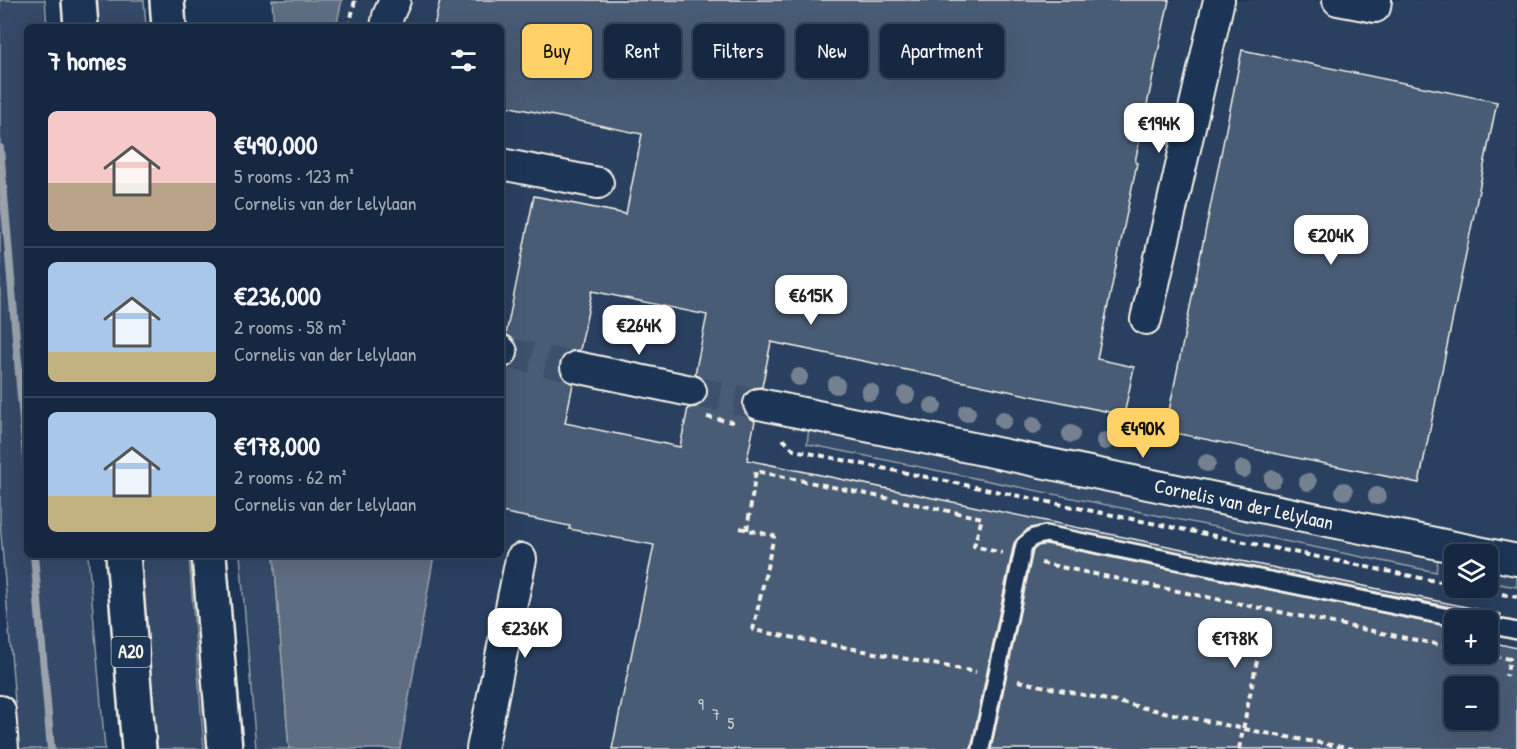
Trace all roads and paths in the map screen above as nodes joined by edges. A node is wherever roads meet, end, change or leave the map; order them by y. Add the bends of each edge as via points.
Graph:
1 (79, 0) edge
2 (167, 0) edge
3 (355, 0) edge
4 (395, 0) edge
5 (1219, 0) edge
6 (1338, 0) edge
7 (1377, 0) edge
8 (81, 24) edge
9 (169, 24) edge
10 (350, 24) edge
11 (386, 24) edge
12 (504, 165) edge
13 (598, 183) dead end
14 (1146, 319) dead end
15 (576, 367) tunnel mouth
16 (694, 403) joint
17 (750, 414) joint
18 (781, 438) dead end
19 (123, 558) edge
20 (209, 558) edge
21 (521, 558) dead end
22 (1517, 560) edge
23 (1444, 583) edge
24 (1498, 593) edge
25 (1517, 597) edge
26 (1444, 616) edge
27 (1264, 626) dead end
28 (1498, 627) edge
29 (1517, 631) edge
30 (1498, 657) edge
31 (1506, 676) dead end
32 (0, 711) edge
33 (3, 749) edge
34 (139, 749) edge
35 (225, 749) edge
36 (482, 749) edge
37 (981, 749) edge
38 (1239, 749) edge

1 - 8 highway
2 - 9 highway
3 - 10 path
4 - 11 street
5 - 14 street
6 - 7 street via 1375,7
12 - 13 street
15 - 16 street
16 - 17 path
17 - 22 street, Cornelis van der Lelylaan
18 - 23 path via 794,450
19 - 34 highway, A20
20 - 35 highway
21 - 36 street
24 - 25 path
26 - 37 lane via 1046,534 1034,537 1024,545
27 - 38 path
28 - 29 lane
30 - 31 path via 1510,659
32 - 33 street

